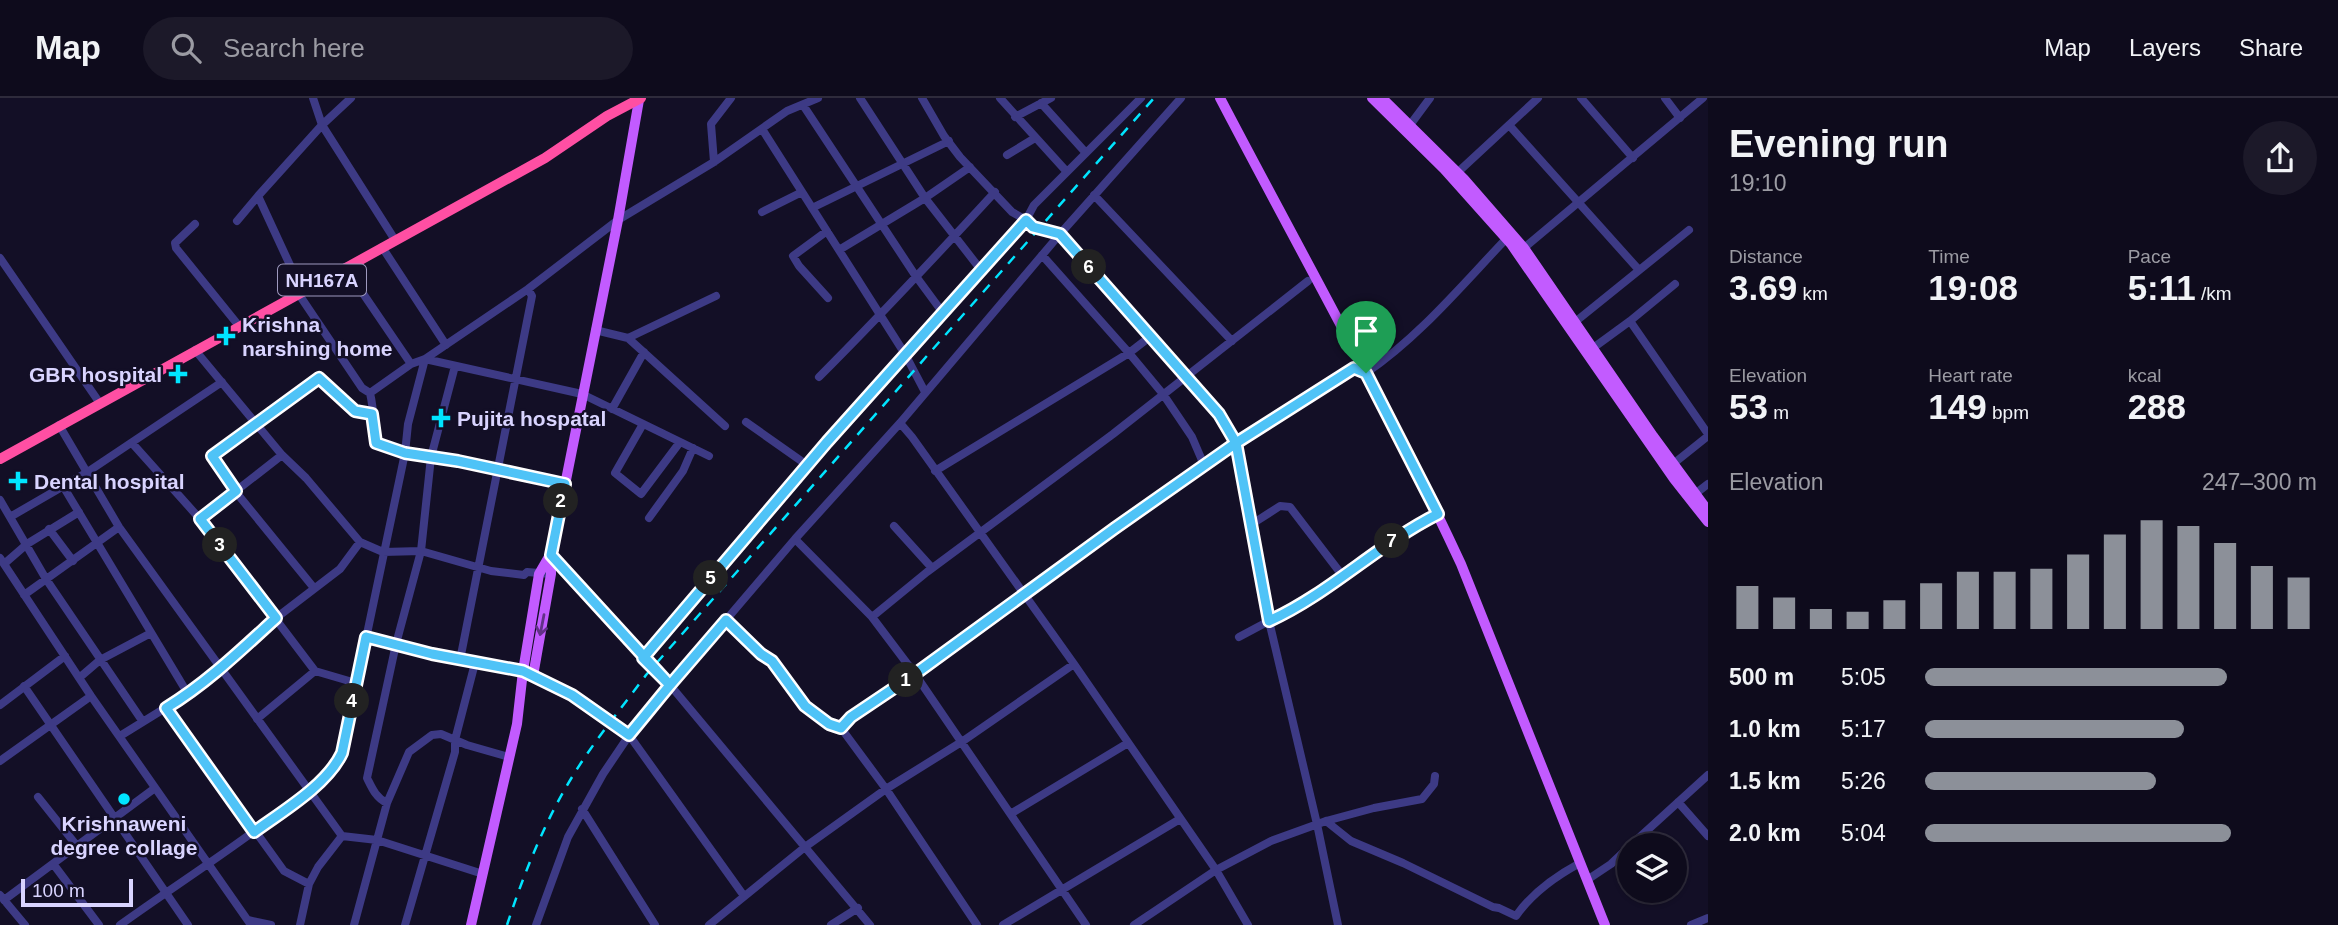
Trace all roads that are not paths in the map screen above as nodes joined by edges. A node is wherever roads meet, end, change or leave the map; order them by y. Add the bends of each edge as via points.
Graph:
1 (313, 98) edge
2 (351, 98) edge
3 (718, 98) edge
4 (818, 98) edge
5 (860, 98) edge
6 (922, 98) edge
7 (1000, 98) edge
8 (1051, 98) edge
9 (1141, 98) edge
10 (1181, 98) edge
11 (1220, 98) edge
12 (1372, 98) edge
13 (1382, 98) edge
14 (1430, 98) edge
15 (1538, 98) edge
16 (1581, 98) edge
17 (1665, 98) edge
18 (1703, 98) edge
19 (640, 99) edge
20 (729, 100) edge
21 (1041, 103) junction
22 (803, 105) junction
23 (1015, 117) junction
24 (1680, 118) junction
25 (322, 125) junction
26 (1410, 125) junction
27 (1509, 125) junction
28 (762, 129) junction
29 (1035, 138) junction
30 (948, 141) junction
31 (1086, 153) junction
32 (1007, 155) dead end
33 (1633, 158) junction
34 (713, 162) junction
35 (903, 165) junction
36 (970, 167) junction
37 (1067, 172) junction
38 (1457, 173) junction
39 (856, 187) junction
40 (802, 192) junction
41 (995, 192) junction
42 (1094, 195) junction
43 (258, 197) junction
44 (925, 198) junction
45 (1580, 203) junction
46 (812, 208) junction
47 (762, 212) dead end
48 (618, 220) junction
49 (1026, 220) junction
50 (237, 221) dead end
51 (195, 224) dead end
52 (881, 224) junction
53 (1689, 230) dead end
54 (827, 231) junction
55 (1060, 234) junction
56 (953, 237) junction
57 (1506, 239) junction
58 (395, 240) junction
59 (382, 247) junction
60 (1524, 247) junction
61 (839, 250) junction
62 (1042, 255) junction
63 (0, 258) edge
64 (345, 267) junction
65 (981, 270) junction
66 (1639, 270) junction
67 (915, 275) junction
68 (1308, 281) dead end
69 (1675, 284) dead end
70 (528, 289) junction
71 (300, 292) junction
72 (716, 296) dead end
73 (828, 298) dead end
74 (943, 313) junction
75 (881, 316) junction
76 (1630, 321) junction
77 (1575, 322) junction
78 (239, 326) junction
79 (595, 330) junction
80 (1151, 337) junction
81 (628, 338) junction
82 (1232, 341) junction
83 (446, 345) junction
84 (1593, 348) junction
85 (195, 350) junction
86 (644, 352) junction
87 (1129, 353) junction
88 (905, 355) junction
89 (425, 359) junction
90 (411, 364) junction
91 (454, 366) junction
92 (1363, 368) junction
93 (1187, 376) junction
94 (819, 377) dead end
95 (516, 379) junction
96 (222, 382) junction
97 (925, 392) junction
98 (370, 393) junction
99 (582, 394) junction
100 (1163, 394) junction
101 (99, 402) junction
102 (612, 409) junction
103 (372, 414) junction
104 (746, 422) dead end
105 (900, 423) junction
106 (257, 424) junction
107 (643, 424) junction
108 (59, 425) junction
109 (725, 426) dead end
110 (1708, 435) edge
111 (680, 442) junction
112 (132, 443) junction
113 (1236, 443) junction
114 (693, 448) junction
115 (405, 453) junction
116 (282, 455) junction
117 (709, 456) dead end
118 (431, 457) junction
119 (0, 459) edge
120 (1673, 464) junction
121 (1204, 465) junction
122 (807, 466) junction
123 (499, 470) junction
124 (935, 471) junction
125 (86, 473) junction
126 (565, 484) junction
127 (1708, 484) edge
128 (63, 486) junction
129 (236, 491) junction
130 (1695, 494) junction
131 (0, 500) edge
132 (79, 512) junction
133 (1708, 512) edge
134 (1438, 514) junction
135 (10, 517) junction
136 (649, 518) dead end
137 (200, 519) junction
138 (1708, 522) edge
139 (1252, 524) junction
140 (894, 526) dead end
141 (119, 527) junction
142 (49, 529) junction
143 (979, 532) junction
144 (795, 538) junction
145 (98, 542) junction
146 (360, 542) junction
147 (27, 544) junction
148 (421, 551) junction
149 (383, 552) junction
150 (551, 555) junction
151 (2, 561) edge
152 (73, 561) junction
153 (478, 567) junction
154 (932, 568) junction
155 (539, 574) junction
156 (551, 574) junction
157 (1342, 575) junction
158 (46, 579) junction
159 (314, 588) junction
160 (1024, 595) junction
161 (24, 596) junction
162 (872, 617) junction
163 (276, 618) junction
164 (726, 620) junction
165 (1269, 621) junction
166 (150, 633) junction
167 (366, 637) junction
168 (1240, 637) dead end
169 (396, 644) junction
170 (65, 656) junction
171 (643, 658) junction
172 (100, 660) junction
173 (460, 660) junction
174 (475, 663) junction
175 (1074, 664) junction
176 (219, 669) junction
177 (315, 671) junction
178 (528, 673) junction
179 (915, 674) junction
180 (79, 678) junction
181 (356, 683) junction
182 (670, 685) junction
183 (24, 686) junction
184 (188, 694) junction
185 (91, 696) junction
186 (0, 705) edge
187 (166, 708) junction
188 (257, 719) junction
189 (143, 722) junction
190 (51, 725) junction
191 (841, 728) junction
192 (629, 735) junction
193 (120, 736) junction
194 (455, 740) junction
195 (962, 741) junction
196 (1128, 743) junction
197 (509, 757) junction
198 (0, 761) edge
199 (1708, 775) edge
200 (1435, 776) dead end
201 (155, 788) junction
202 (886, 789) junction
203 (309, 790) junction
204 (38, 797) dead end
205 (1678, 802) junction
206 (387, 803) junction
207 (582, 809) junction
208 (1012, 813) junction
209 (115, 819) junction
210 (1180, 819) junction
211 (1321, 822) junction
212 (254, 832) junction
213 (1644, 833) edge
214 (342, 836) junction
215 (1708, 836) edge
216 (377, 840) junction
217 (77, 846) junction
218 (805, 847) junction
219 (425, 855) junction
220 (1617, 858) edge
221 (1580, 863) junction
222 (54, 864) junction
223 (209, 865) junction
224 (1216, 870) junction
225 (483, 874) junction
226 (1587, 880) junction
227 (309, 884) junction
228 (1063, 888) junction
229 (165, 893) junction
230 (744, 896) junction
231 (2, 898) edge
232 (858, 908) junction
233 (1708, 918) edge
234 (249, 923) edge
235 (25, 925) edge
236 (99, 925) edge
237 (120, 925) edge
238 (188, 925) edge
239 (271, 925) edge
240 (300, 925) edge
241 (354, 925) edge
242 (405, 925) edge
243 (471, 925) edge
244 (536, 925) edge
245 (655, 925) edge
246 (709, 925) edge
247 (831, 925) edge
248 (870, 925) edge
249 (977, 925) edge
250 (1003, 925) edge
251 (1086, 925) edge
252 (1134, 925) edge
253 (1248, 925) edge
254 (1338, 925) edge
255 (1605, 925) edge
256 (1692, 925) edge

1 - 25 street
2 - 25 street
3 - 20 street
4 - 22 street
5 - 35 street
6 - 30 street
7 - 23 street
8 - 21 street
9 - 31 street
10 - 42 street
11 - 92 main road
12 - 57 main road
13 - 26 main road
14 - 26 street
15 - 27 street
16 - 33 street
17 - 24 street
18 - 24 street
19 - 48 main road
19 - 58 highway, NH167A via 545,158
20 - 34 street via 711,124
21 - 23 street
21 - 31 street
22 - 28 street
22 - 39 street
23 - 29 street
24 - 33 street
25 - 43 street
25 - 58 street
26 - 38 main road
27 - 38 street
27 - 45 street
28 - 34 street
28 - 40 street
29 - 32 street
29 - 37 street
30 - 35 street
30 - 36 street
31 - 37 street
33 - 45 street
34 - 48 street
35 - 39 street
35 - 44 street
36 - 41 street
36 - 44 street
37 - 49 street via 1034,205
38 - 60 main road
39 - 46 street
39 - 52 street
40 - 46 street
40 - 47 street
41 - 49 street
41 - 56 street
42 - 55 street
42 - 82 street
43 - 50 street
43 - 71 street
44 - 52 street
44 - 56 street
45 - 60 street
45 - 66 street
46 - 54 street
48 - 70 street
48 - 79 main road
49 - 55 street via 1033,227
49 - 65 street
51 - 78 street via 175,243 176,248
52 - 61 street
52 - 67 street
53 - 66 street
54 - 61 street
54 - 73 street via 793,256
55 - 62 street
55 - 80 street
56 - 65 street
56 - 67 street
57 - 92 street via 1404,344
57 - 138 main road
58 - 59 highway, NH167A
59 - 64 highway, NH167A
59 - 83 street
60 - 77 main road
61 - 75 street
62 - 87 street
62 - 97 street
63 - 101 street
64 - 71 highway, NH167A
64 - 90 street
65 - 74 street
66 - 77 street
67 - 74 street
67 - 75 street
68 - 82 street
69 - 76 street
70 - 83 street
70 - 95 street via 532,296
71 - 78 highway, NH167A
71 - 98 street via 362,388
72 - 81 street
74 - 88 street
75 - 88 street
75 - 94 street
76 - 84 street
76 - 110 street
77 - 84 main road
78 - 85 highway, NH167A
79 - 81 street
79 - 99 main road
80 - 87 street
80 - 93 street
81 - 86 street
82 - 93 street
83 - 89 street
84 - 120 main road
85 - 96 street
85 - 101 highway, NH167A
86 - 102 street
86 - 109 street
87 - 100 street
87 - 124 street
88 - 97 street
88 - 122 street
89 - 90 street
89 - 91 street
89 - 115 street
90 - 98 street
91 - 95 street
91 - 118 street
92 - 113 street via 1354,368
92 - 134 main road
93 - 100 street
93 - 113 street
95 - 99 street
95 - 123 street
96 - 106 street
96 - 112 street
97 - 105 street
98 - 103 street
99 - 102 street
99 - 126 main road
100 - 121 street via 1192,437
100 - 143 street
101 - 108 highway, NH167A
102 - 107 street
103 - 106 street via 355,411 319,378
103 - 115 street via 376,443
104 - 122 street
105 - 124 street
105 - 144 street
106 - 116 street
106 - 129 street via 212,456
107 - 111 street
107 - 111 street via 615,473 641,494
108 - 119 highway, NH167A
108 - 125 street
110 - 120 street
111 - 114 street
112 - 125 street
112 - 137 street
113 - 121 street
113 - 139 street
114 - 117 street
114 - 136 street via 683,471
115 - 118 street
115 - 149 street
116 - 129 street
116 - 146 street
118 - 123 street
118 - 148 street
120 - 130 main road
121 - 160 street
122 - 171 street
123 - 126 street
123 - 153 street
124 - 143 street
125 - 128 street
125 - 141 street
126 - 150 main road
127 - 130 street
128 - 132 street
128 - 135 street
129 - 137 street
129 - 159 street
130 - 133 main road
131 - 135 street
132 - 142 street
132 - 145 street
134 - 157 street
134 - 221 main road
135 - 147 street
137 - 163 street
139 - 157 street via 1280,506 1290,507
139 - 165 street
140 - 154 street
141 - 145 street
141 - 176 street
142 - 147 street
142 - 152 street
143 - 154 street
143 - 160 street
144 - 162 street
144 - 164 street
145 - 152 street
145 - 166 street
146 - 149 street
146 - 159 street via 340,569
147 - 151 street
147 - 158 street
148 - 149 street
148 - 153 street
148 - 169 street
149 - 167 street
150 - 155 main road
150 - 156 main road
150 - 171 street
151 - 161 street
152 - 158 street
153 - 155 street
153 - 173 street
154 - 162 street
155 - 156 street
155 - 178 main road
156 -> 178 main road
157 - 165 street via 1298,608
158 - 161 street
158 - 172 street
159 - 163 street
160 - 175 street
160 - 179 street
161 - 170 street
162 - 179 street
163 - 176 street
163 - 177 street
164 - 182 street
164 - 191 street via 772,661 805,706
165 - 168 street
165 - 211 street
166 - 172 street
166 - 184 street
167 - 169 street
167 - 181 street
169 - 173 street
169 - 206 street via 367,778
170 - 180 street
170 - 183 street
171 - 182 street
172 - 180 street
172 - 189 street
173 - 174 street
174 - 178 street
174 - 194 street
175 - 195 street
175 - 196 street
176 - 184 street
176 - 188 street
177 - 181 street
177 - 188 street
178 - 192 street via 572,695
178 - 197 main road
179 - 191 street
179 - 195 street
180 - 185 street
181 - 203 street via 342,753
182 - 192 street
182 - 218 street
183 - 186 street
183 - 190 street
184 - 187 street
185 - 190 street
185 - 193 street
187 - 189 street
187 - 212 street
188 - 203 street
189 - 193 street
190 - 198 street
190 - 209 street
191 - 202 street
192 - 207 street
192 - 230 street
193 - 201 street
194 - 197 street
194 - 206 street via 432,735 409,752
194 - 219 street via 456,752
195 - 202 street
195 - 208 street
196 - 208 street
196 - 210 street
197 - 225 main road
199 - 205 street
200 - 211 street via 1430,791 1419,801
201 - 209 street
201 - 223 street
202 - 218 street
202 - 249 street
203 - 212 street
203 - 214 street
204 - 217 street
205 - 213 street
205 - 215 street
206 - 216 street
207 - 244 street
207 - 245 street
208 - 228 street
209 - 217 street
209 - 229 street
210 - 224 street
210 - 228 street
211 - 221 street via 1350,841 1516,916 1538,891
211 - 224 street via 1271,841
211 - 254 street
212 - 223 street
212 - 227 street via 284,871
214 - 216 street
214 - 227 street
216 - 219 street
216 - 241 street
217 - 222 street
218 - 230 street
218 - 232 street
219 - 225 street
219 - 242 street
220 - 226 street
221 - 226 main road
222 - 231 street
222 - 236 street
223 - 229 street
223 - 234 street
224 - 252 street
224 - 253 street
225 - 243 main road
226 - 255 main road
227 - 240 street
228 - 250 street
228 - 251 street
229 - 237 street
229 - 238 street
230 - 246 street
231 - 235 street
232 - 247 street
232 - 248 street
233 - 256 street
234 - 239 street

